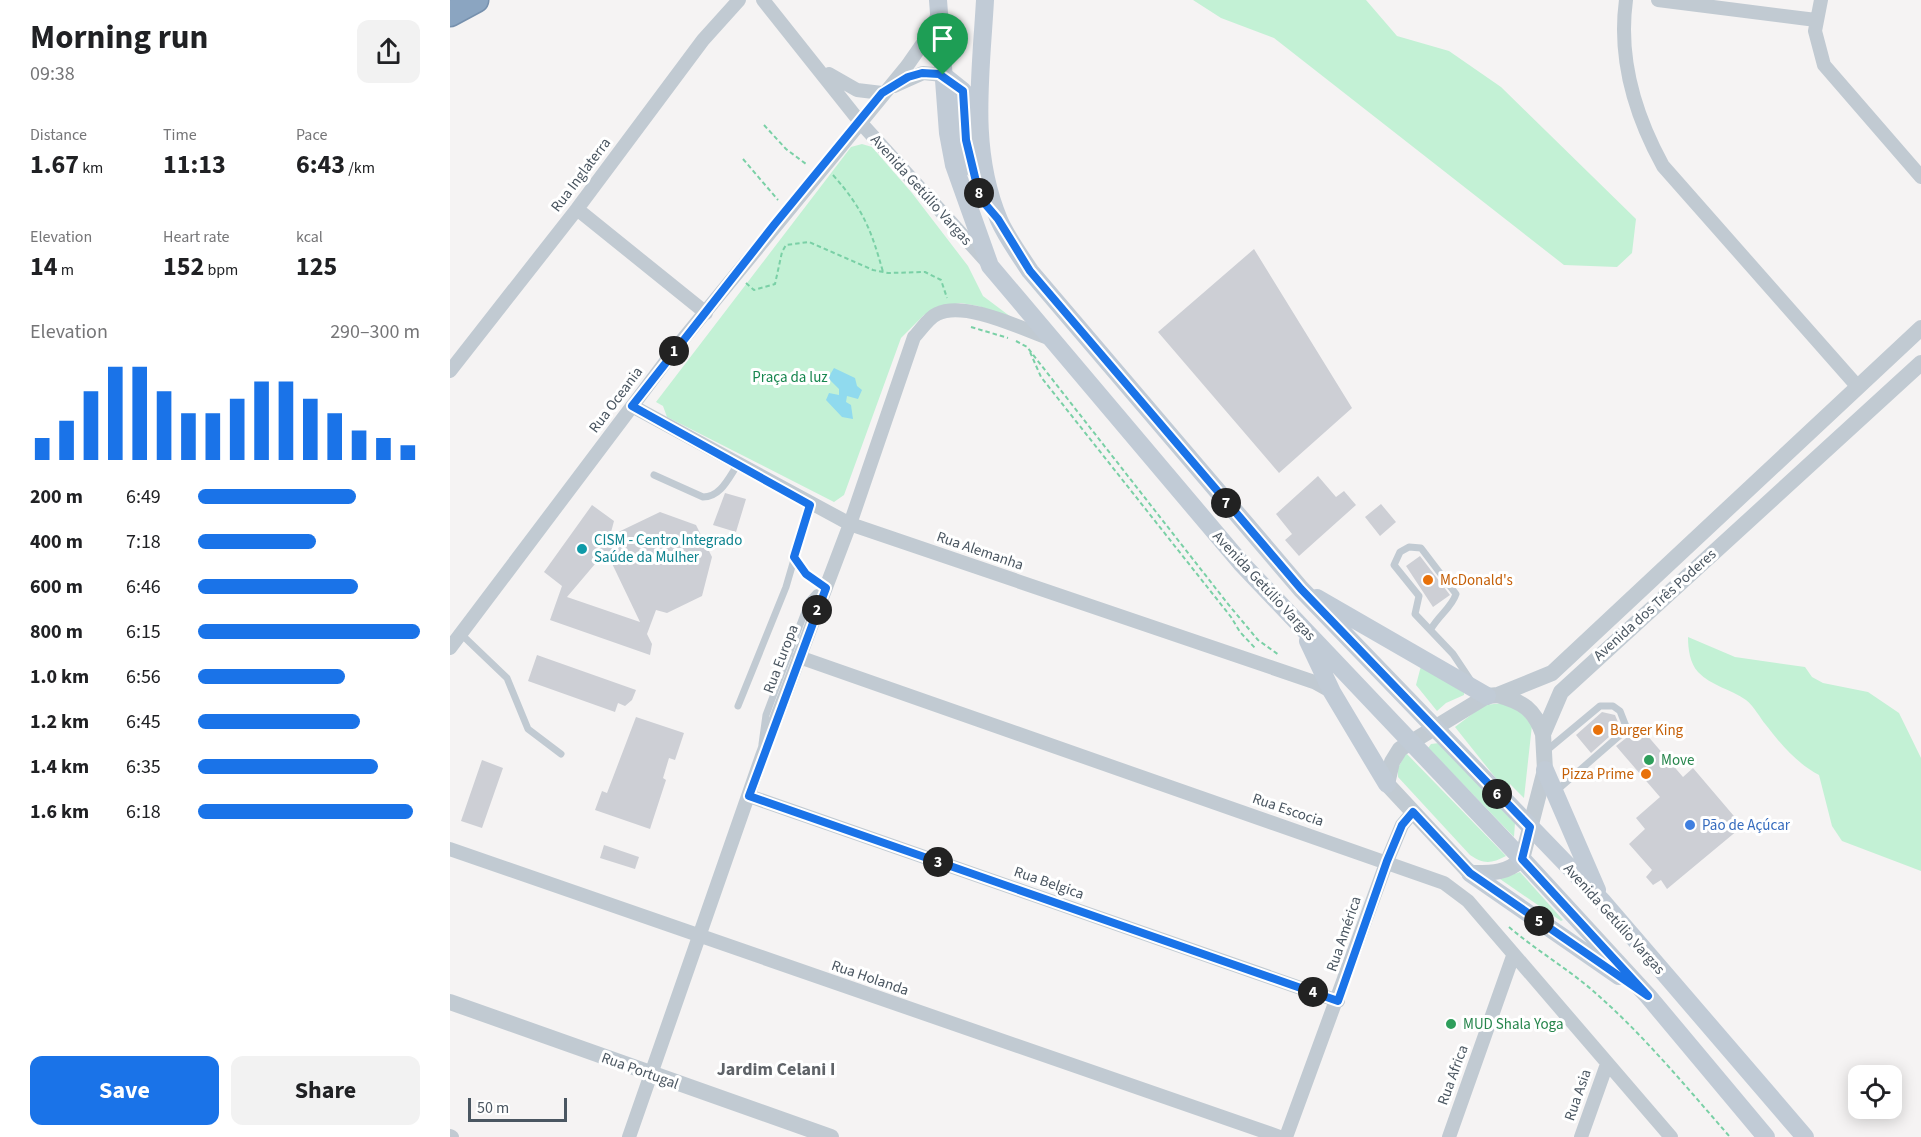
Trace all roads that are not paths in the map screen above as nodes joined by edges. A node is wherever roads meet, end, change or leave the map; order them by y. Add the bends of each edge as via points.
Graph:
1 (468, 0) edge
2 (476, 0) edge
3 (739, 0) edge
4 (764, 0) edge
5 (985, 0) edge
6 (1626, 0) edge
7 (1658, 0) edge
8 (1821, 0) edge
9 (939, 4) edge
10 (450, 13) edge
11 (1816, 20) junction
12 (818, 66) junction
13 (943, 75) junction
14 (882, 93) junction
15 (860, 122) junction
16 (1921, 177) edge
17 (577, 209) junction
18 (998, 219) junction
19 (990, 266) junction
20 (706, 313) junction
21 (1921, 328) edge
22 (1050, 339) junction
23 (1921, 363) edge
24 (450, 371) edge
25 (1858, 387) junction
26 (632, 406) junction
27 (739, 464) junction
28 (654, 475) dead end
29 (810, 505) junction
30 (850, 525) junction
31 (794, 557) junction
32 (825, 589) junction
33 (1301, 589) junction
34 (1296, 621) junction
35 (1431, 630) junction
36 (461, 634) junction
37 (450, 648) edge
38 (799, 657) junction
39 (1332, 692) junction
40 (1486, 692) junction
41 (738, 706) dead end
42 (1434, 729) junction
43 (1543, 734) junction
44 (1412, 741) junction
45 (561, 754) dead end
46 (762, 756) junction
47 (1544, 762) junction
48 (1387, 784) junction
49 (1556, 791) junction
50 (749, 796) junction
51 (1413, 812) junction
52 (1530, 827) junction
53 (450, 849) edge
54 (1522, 859) junction
55 (1387, 861) junction
56 (1470, 873) junction
57 (1603, 902) junction
58 (699, 936) junction
59 (1514, 956) junction
60 (1648, 996) junction
61 (1338, 1001) junction
62 (450, 1002) edge
63 (1607, 1064) junction
64 (650, 1075) junction
65 (629, 1137) edge
66 (831, 1137) edge
67 (1280, 1137) edge
68 (1286, 1137) edge
69 (1449, 1137) edge
70 (1581, 1137) edge
71 (1671, 1137) edge
72 (1766, 1137) edge
73 (1806, 1137) edge

1 - 10 highway
2 - 10 highway
3 - 17 street, Rua Inglaterra via 703,40
4 - 12 street, Avenida Getúlio Vargas
5 - 18 main road, Avenida Getúlio Vargas via 978,116 980,148
6 - 25 street via 1624,31 1629,78 1642,123 1663,166
7 - 11 street
8 - 11 street
9 - 13 main road, Avenida Getúlio Vargas
9 - 14 street, Rua Oceania via 926,39
11 - 16 street via 1819,54 1830,75
12 - 14 street via 857,90
12 - 15 street, Avenida Getúlio Vargas
13 - 14 street, Rua Oceania via 922,73 908,77
13 - 18 main road via 963,91 966,140 980,198
13 - 19 main road, Avenida Getúlio Vargas via 954,165
14 - 15 street, Rua Oceania
15 - 19 street, Avenida Getúlio Vargas
15 - 20 street, Rua Oceania
17 - 20 street
17 - 24 street, Rua Inglaterra
18 - 33 main road, Avenida Getúlio Vargas via 1058,305
19 - 22 main road, Avenida Getúlio Vargas
20 - 26 street, Rua Oceania
21 - 25 street, Avenida dos Três Poderes
22 - 30 street, Rua Europa via 978,314 949,309 934,315 914,337
22 - 34 main road, Avenida Getúlio Vargas via 1241,563
23 - 43 street, Avenida dos Três Poderes via 1561,692
25 - 40 street, Avenida dos Três Poderes via 1552,673
26 - 27 street, Rua Alemanha
26 - 36 street, Rua Oceania
27 - 28 lane via 711,497
27 - 29 street, Rua Alemanha
29 - 30 street, Rua Alemanha
29 - 31 lane
30 - 32 street, Rua Europa
30 - 39 street, Rua Alemanha via 1314,682
31 - 32 lane via 806,574
31 - 41 lane
32 - 38 street, Rua Europa
32 - 46 lane via 809,601 762,730
33 - 40 main road
33 - 42 main road, Avenida Getúlio Vargas
34 - 39 main road
34 - 44 main road, Avenida Getúlio Vargas
35 - 35 lane via 1415,614 1419,596 1394,565 1400,552 1409,547 1421,549 1456,594
35 - 40 lane
36 - 37 street, Rua Oceania
36 - 45 lane via 507,678 528,729
38 - 46 street, Rua Europa
38 - 55 street, Rua Escocia
39 - 48 main road
40 - 42 street, Avenida dos Três Poderes
40 - 43 street via 1516,700 1531,709
42 - 44 street, Avenida dos Três Poderes
42 - 52 main road, Avenida Getúlio Vargas
43 - 47 street, Avenida dos Três Poderes
44 - 48 street, Avenida dos Três Poderes via 1395,755
44 - 54 main road, Avenida Getúlio Vargas
46 - 50 street, Rua Europa
47 - 49 main road
47 - 49 lane via 1600,706 1613,706 1625,721 1627,729
47 - 52 street, Avenida dos Três Poderes
48 - 51 street
49 - 57 main road
50 - 58 street, Rua Europa
50 - 61 street, Rua Belgica
51 - 55 street, Rua América via 1402,825
51 - 56 street
52 - 54 street, Avenida dos Três Poderes
52 - 57 main road, Avenida Getúlio Vargas
53 - 58 street, Rua Holanda
54 - 56 street via 1501,873
54 - 60 main road, Avenida Getúlio Vargas
55 - 59 street, Rua Escocia via 1428,876 1456,892
55 - 61 street, Rua América
56 - 60 main road
57 - 73 main road, Avenida Getúlio Vargas
58 - 64 street, Rua Europa
58 - 67 street, Rua Holanda
59 - 63 street, Rua Escocia
59 - 69 street, Rua Africa
60 - 72 main road, Avenida Getúlio Vargas
61 - 68 street, Rua América
62 - 64 street, Rua Portugal
63 - 70 street, Rua Asia
63 - 71 street, Rua Escocia
64 - 65 street, Rua Europa
64 - 66 street, Rua Portugal

